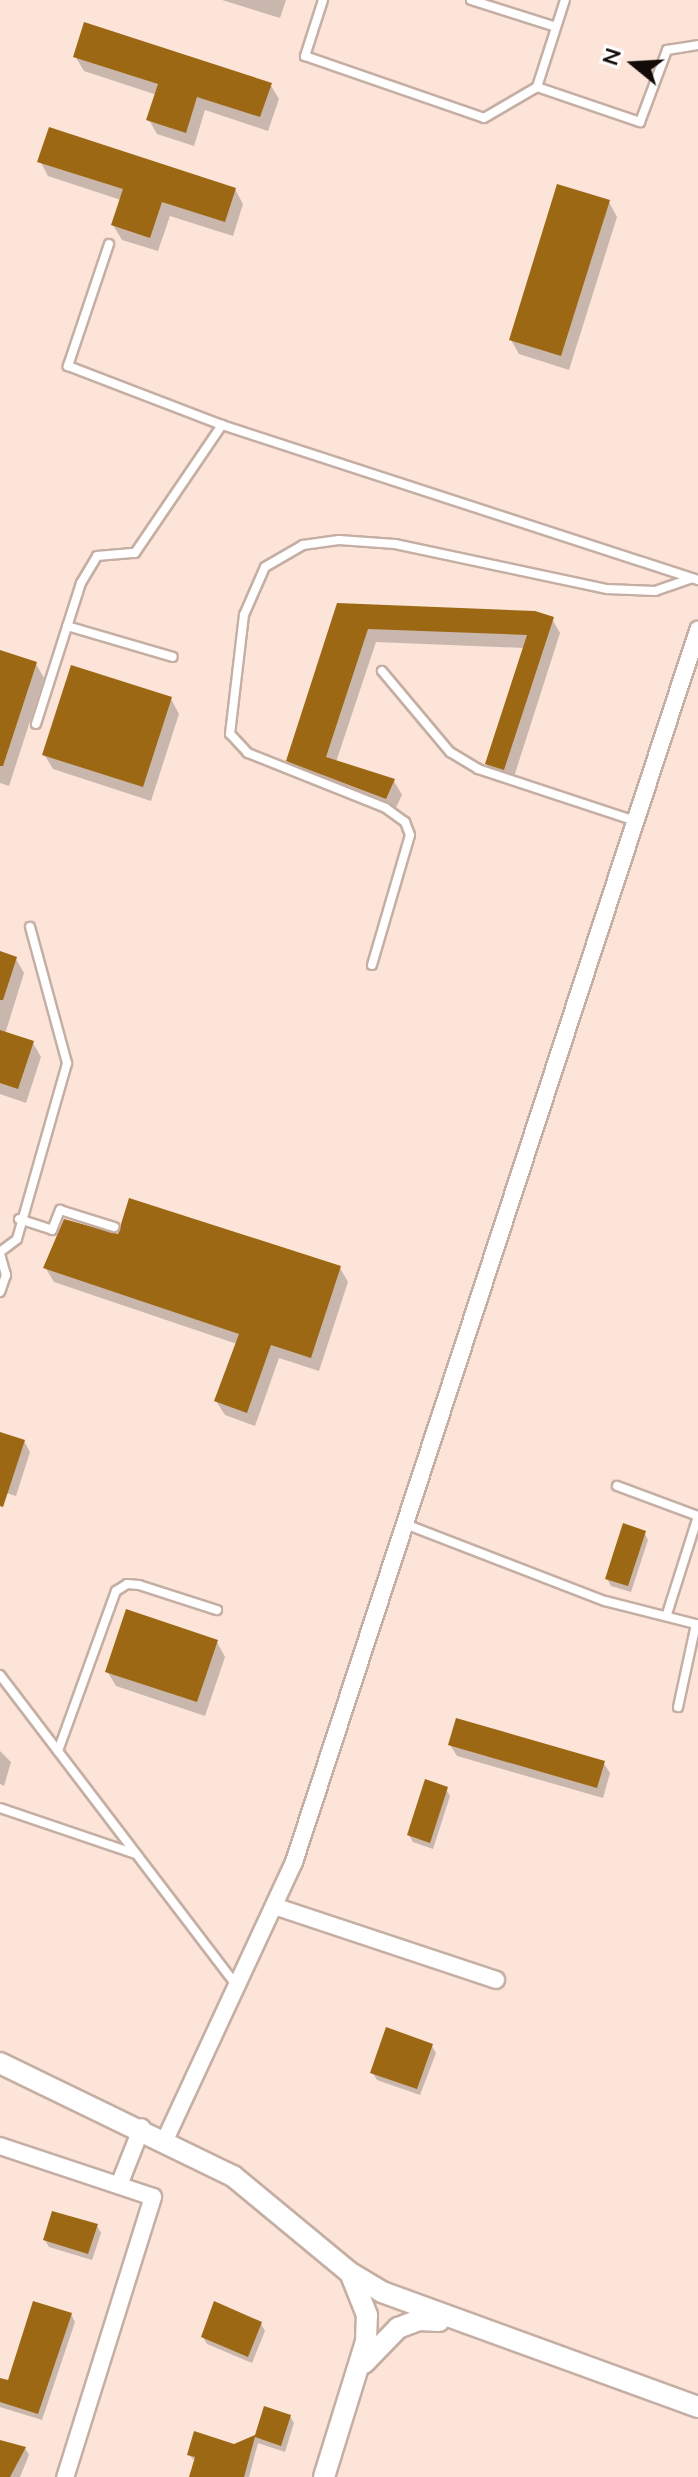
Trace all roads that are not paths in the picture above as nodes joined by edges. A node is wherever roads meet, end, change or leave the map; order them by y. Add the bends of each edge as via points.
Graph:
1 (323, 0) edge
2 (471, 0) edge
3 (565, 0) edge
4 (556, 27) junction
5 (698, 45) edge
6 (537, 87) junction
7 (109, 244) dead end
8 (222, 425) junction
9 (695, 579) edge
10 (67, 626) junction
11 (698, 630) edge
12 (173, 657) dead end
13 (382, 671) dead end
14 (36, 724) dead end
15 (635, 821) junction
16 (30, 927) dead end
17 (372, 965) dead end
18 (19, 1219) junction
19 (114, 1227) dead end
20 (0, 1253) edge
21 (0, 1292) edge
22 (617, 1486) dead end
23 (698, 1516) edge
24 (405, 1524) junction
25 (217, 1610) dead end
26 (667, 1614) junction
27 (0, 1675) edge
28 (678, 1707) dead end
29 (58, 1751) junction
30 (0, 1808) edge
31 (137, 1855) junction
32 (274, 1906) junction
33 (496, 1980) dead end
34 (237, 1986) junction
35 (0, 2063) edge
36 (142, 2127) junction
37 (165, 2140) junction
38 (0, 2146) edge
39 (119, 2185) junction
40 (349, 2272) junction
41 (453, 2322) junction
42 (357, 2373) junction
43 (698, 2407) edge
44 (65, 2477) edge
45 (324, 2477) edge

1 - 6 lane via 305,56 484,118
2 - 4 lane
3 - 4 lane
4 - 6 lane
5 - 6 lane via 667,50 640,122
7 - 8 lane via 68,366
8 - 9 lane
8 - 10 lane via 135,553 97,556 81,583
9 - 17 lane via 655,591 607,589 395,544 339,540 303,545 265,567 244,615 230,734 248,753 386,808 405,822 410,835
10 - 12 lane
10 - 14 lane
11 - 15 street
13 - 15 lane via 450,752
15 - 24 street
16 - 18 lane via 67,1063
18 - 19 lane via 52,1230 60,1210
18 - 20 lane via 17,1239
20 - 21 lane via 6,1275
22 - 23 lane
23 - 26 lane
24 - 26 lane via 605,1601
24 - 32 street via 294,1862
25 - 29 lane via 139,1585 116,1591
26 - 28 lane via 696,1624
27 - 29 lane
29 - 31 lane
30 - 31 lane
31 - 34 lane
32 - 33 street
32 - 34 street
34 - 37 street
35 - 36 street
36 - 37 street
36 - 39 street
37 - 40 street via 233,2176
38 - 39 street
39 - 44 street via 153,2197
40 - 41 street
40 - 42 street via 367,2315
41 - 42 street via 419,2320 398,2328
41 - 43 street
42 - 45 street

